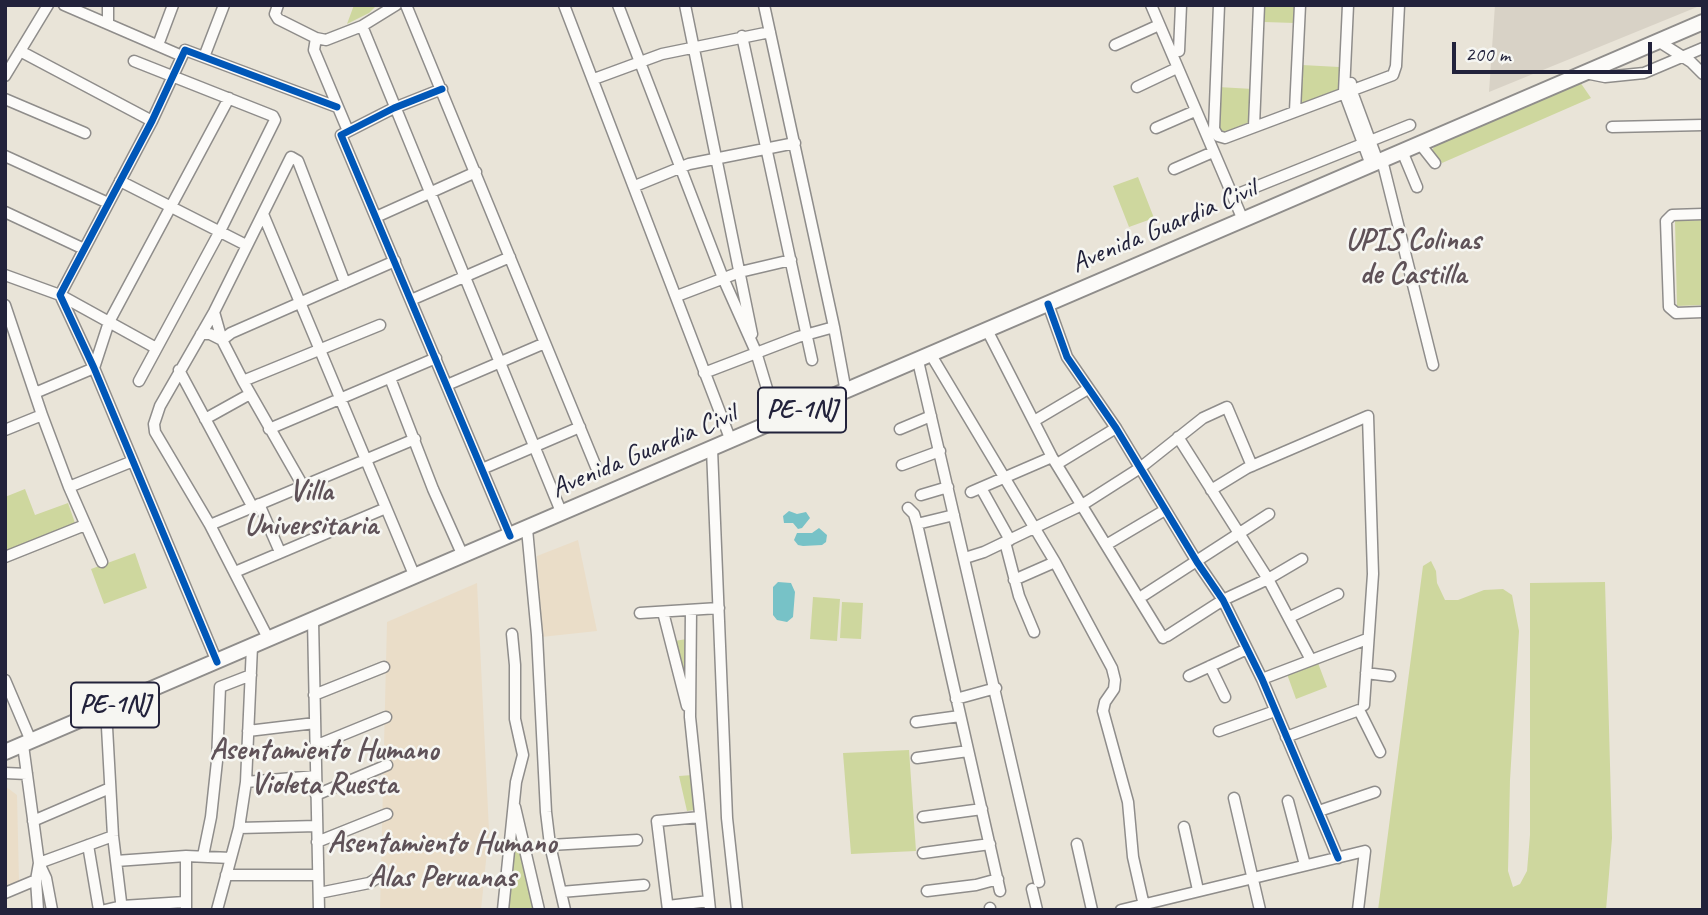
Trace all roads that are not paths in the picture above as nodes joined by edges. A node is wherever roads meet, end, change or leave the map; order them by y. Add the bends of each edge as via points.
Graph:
1 (48, 5) edge
2 (64, 5) edge
3 (108, 5) edge
4 (171, 5) edge
5 (224, 5) edge
6 (278, 5) edge
7 (406, 5) edge
8 (564, 5) edge
9 (618, 5) edge
10 (685, 5) edge
11 (764, 5) edge
12 (1151, 5) edge
13 (1181, 5) edge
14 (1219, 5) edge
15 (1259, 5) edge
16 (1300, 5) edge
17 (1348, 5) edge
18 (1353, 5) edge
19 (1399, 5) edge
20 (392, 6) edge
21 (77, 8) edge
22 (1703, 22) edge
23 (108, 24) junction
24 (1159, 25) junction
25 (362, 26) junction
26 (770, 32) junction
27 (741, 36) junction
28 (316, 38) junction
29 (1658, 41) junction
30 (154, 44) junction
31 (1115, 45) dead end
32 (692, 47) junction
33 (1703, 48) edge
34 (20, 51) junction
35 (1179, 51) dead end
36 (182, 56) junction
37 (204, 57) junction
38 (1683, 57) junction
39 (134, 61) dead end
40 (640, 62) junction
41 (1177, 68) junction
42 (1584, 73) junction
43 (1703, 74) edge
44 (5, 76) edge
45 (174, 77) junction
46 (594, 79) junction
47 (1137, 87) dead end
48 (442, 89) junction
49 (1348, 91) junction
50 (229, 98) junction
51 (5, 99) edge
52 (337, 107) junction
53 (394, 108) junction
54 (1195, 111) junction
55 (1295, 111) junction
56 (152, 121) junction
57 (1410, 125) dead end
58 (1703, 125) edge
59 (1254, 127) junction
60 (1156, 128) dead end
61 (1612, 128) dead end
62 (348, 131) junction
63 (85, 133) dead end
64 (1367, 142) junction
65 (795, 143) junction
66 (1420, 144) junction
67 (765, 149) junction
68 (1402, 151) junction
69 (1213, 152) junction
70 (5, 156) edge
71 (714, 158) junction
72 (1377, 162) junction
73 (1435, 163) dead end
74 (680, 167) junction
75 (1174, 169) dead end
76 (475, 172) junction
77 (120, 181) junction
78 (635, 186) junction
79 (1417, 187) dead end
80 (429, 193) junction
81 (1233, 196) junction
82 (108, 203) junction
83 (171, 206) junction
84 (5, 212) edge
85 (263, 214) junction
86 (1703, 214) edge
87 (376, 217) junction
88 (1243, 220) junction
89 (220, 231) junction
90 (246, 244) junction
91 (84, 249) junction
92 (510, 257) junction
93 (791, 260) junction
94 (394, 261) junction
95 (740, 272) junction
96 (5, 275) edge
97 (723, 278) junction
98 (465, 279) junction
99 (345, 283) junction
100 (60, 295) junction
101 (677, 296) junction
102 (411, 300) junction
103 (300, 302) junction
104 (1048, 304) junction
105 (5, 305) edge
106 (214, 312) junction
107 (1703, 312) edge
108 (109, 322) junction
109 (380, 325) dead end
110 (834, 327) junction
111 (988, 331) junction
112 (201, 334) junction
113 (806, 334) junction
114 (222, 340) junction
115 (545, 343) junction
116 (156, 348) junction
117 (319, 349) junction
118 (756, 352) junction
119 (436, 358) junction
120 (924, 358) junction
121 (812, 360) dead end
122 (499, 362) junction
123 (1433, 365) dead end
124 (94, 368) junction
125 (179, 370) junction
126 (704, 373) junction
127 (390, 378) junction
128 (243, 380) junction
129 (139, 381) dead end
130 (447, 385) junction
131 (1088, 389) junction
132 (846, 392) junction
133 (34, 393) junction
134 (250, 394) junction
135 (341, 399) junction
136 (42, 415) junction
137 (931, 416) junction
138 (205, 419) junction
139 (1034, 421) junction
140 (777, 422) junction
141 (580, 427) junction
142 (1116, 428) junction
143 (269, 429) junction
144 (900, 429) dead end
145 (5, 430) edge
146 (1178, 437) junction
147 (415, 439) junction
148 (731, 441) junction
149 (534, 447) junction
150 (712, 449) junction
151 (940, 451) junction
152 (366, 460) junction
153 (1055, 460) junction
154 (133, 461) junction
155 (902, 465) dead end
156 (1252, 466) junction
157 (596, 467) dead end
158 (1140, 468) junction
159 (482, 469) junction
160 (1005, 478) junction
161 (303, 486) junction
162 (69, 487) junction
163 (948, 487) junction
164 (1210, 490) junction
165 (921, 495) dead end
166 (256, 505) junction
167 (1082, 505) junction
168 (386, 508) junction
169 (908, 508) dead end
170 (1165, 510) junction
171 (562, 514) junction
172 (1269, 514) dead end
173 (954, 515) junction
174 (917, 524) junction
175 (85, 525) junction
176 (210, 525) junction
177 (1035, 528) junction
178 (527, 529) junction
179 (1241, 534) junction
180 (510, 536) junction
181 (1008, 541) junction
182 (1106, 545) junction
183 (279, 552) junction
184 (463, 556) junction
185 (5, 557) edge
186 (965, 558) junction
187 (1301, 559) dead end
188 (102, 562) dead end
189 (1055, 562) junction
190 (1197, 562) junction
191 (234, 572) junction
192 (415, 577) junction
193 (1268, 579) junction
194 (1014, 580) junction
195 (1338, 594) dead end
196 (1144, 596) dead end
197 (1223, 600) junction
198 (719, 608) junction
199 (691, 610) junction
200 (663, 612) junction
201 (639, 613) dead end
202 (1290, 617) junction
203 (313, 621) junction
204 (1034, 632) dead end
205 (512, 634) dead end
206 (269, 639) junction
207 (1367, 639) junction
208 (252, 646) junction
209 (1247, 649) junction
210 (1311, 660) junction
211 (217, 662) junction
212 (1210, 666) junction
213 (384, 667) dead end
214 (1366, 673) junction
215 (251, 675) junction
216 (1189, 676) dead end
217 (1390, 676) dead end
218 (1262, 679) junction
219 (5, 680) edge
220 (996, 688) junction
221 (314, 695) junction
222 (1225, 697) dead end
223 (956, 699) junction
224 (1364, 705) dead end
225 (106, 709) junction
226 (1275, 711) junction
227 (690, 716) junction
228 (960, 716) junction
229 (386, 718) dead end
230 (916, 722) dead end
231 (315, 723) junction
232 (1219, 731) dead end
233 (248, 732) junction
234 (1286, 737) junction
235 (27, 743) junction
236 (315, 746) junction
237 (968, 751) junction
238 (5, 752) edge
239 (1380, 752) dead end
240 (917, 758) dead end
241 (387, 765) dead end
242 (5, 774) edge
243 (27, 774) junction
244 (316, 776) junction
245 (246, 782) junction
246 (110, 788) junction
247 (1375, 792) dead end
248 (316, 795) junction
249 (1234, 798) dead end
250 (1288, 801) dead end
251 (514, 803) junction
252 (982, 809) junction
253 (1319, 811) junction
254 (387, 814) dead end
255 (700, 817) junction
256 (923, 817) dead end
257 (33, 821) junction
258 (317, 826) junction
259 (1184, 827) dead end
260 (239, 828) junction
261 (113, 836) junction
262 (637, 840) dead end
263 (317, 842) junction
264 (990, 844) junction
265 (1077, 844) dead end
266 (88, 845) junction
267 (550, 845) junction
268 (923, 853) dead end
269 (186, 856) junction
270 (203, 856) junction
271 (231, 858) junction
272 (1338, 858) junction
273 (116, 861) junction
274 (39, 863) junction
275 (1305, 865) junction
276 (384, 874) dead end
277 (226, 875) junction
278 (318, 875) junction
279 (1252, 877) junction
280 (998, 879) junction
281 (36, 880) junction
282 (644, 885) dead end
283 (1198, 890) junction
284 (927, 891) dead end
285 (1000, 891) dead end
286 (319, 892) junction
287 (561, 892) junction
288 (5, 893) edge
289 (710, 905) edge
290 (186, 906) edge
291 (1145, 907) edge
292 (122, 908) edge
293 (668, 908) edge
294 (38, 910) edge
295 (52, 910) edge
296 (99, 910) edge
297 (105, 910) edge
298 (217, 910) edge
299 (319, 910) edge
300 (503, 910) edge
301 (539, 910) edge
302 (565, 910) edge
303 (737, 910) edge
304 (1037, 910) edge
305 (1092, 910) edge
306 (1121, 910) edge
307 (1260, 910) edge
308 (1358, 910) edge

1 - 34 street
2 - 21 street
3 - 23 street
4 - 30 street
5 - 37 street
6 - 28 street via 278,19
7 - 48 street
8 - 46 street
9 - 40 street
10 - 32 street
11 - 26 street
12 - 24 street
13 - 35 street
14 - 59 street via 1214,132 1225,138
15 - 59 street
16 - 55 street
17 - 49 street
18 - 49 street
19 - 49 street via 1394,74
20 - 25 street
21 - 23 street
22 - 29 highway, PE-1NJ
23 - 30 street
24 - 31 street
24 - 41 street
25 - 28 street via 326,40
25 - 53 street
26 - 27 street
26 - 65 street
27 - 32 street
27 - 67 street
28 - 52 street via 314,50
29 - 38 street
29 - 42 highway, PE-1NJ
30 - 36 street
32 - 40 street
32 - 71 street
33 - 38 street
34 - 44 street
34 - 56 street
36 - 37 street via 185,50
36 - 45 street
37 - 52 street
38 - 42 street via 1627,76
38 - 43 street
39 - 45 street
40 - 46 street
40 - 74 street
41 - 47 street
41 - 54 street
42 - 66 highway, PE-1NJ
45 - 50 street
45 - 56 street
46 - 78 street
48 - 53 street
48 - 76 street
49 - 55 street
49 - 64 street
50 - 83 street
50 - 89 street via 275,120
51 - 63 street
52 - 62 street
53 - 62 street
53 - 80 street
54 - 60 street
54 - 69 street
55 - 59 street
56 - 77 street
57 - 64 street
58 - 61 street
62 - 87 street via 341,135
64 - 72 street
64 - 81 street
65 - 67 street
65 - 110 street
66 - 68 highway, PE-1NJ
66 - 73 street
67 - 71 street
67 - 93 street
68 - 72 highway, PE-1NJ
68 - 79 street
69 - 75 street
69 - 81 street
70 - 82 street
71 - 74 street
71 - 95 street
72 - 88 highway, Avenida Guardia Civil / PE-1NJ
72 - 123 street
74 - 78 street
74 - 97 street
76 - 80 street
76 - 92 street
77 - 82 street
77 - 83 street
78 - 101 street
80 - 87 street
80 - 98 street
81 - 88 street
82 - 91 street
83 - 89 street
83 - 108 street
84 - 91 street
85 - 90 street
85 - 99 street via 294,158
85 - 103 street
86 - 107 street via 1672,215 1666,221 1669,307 1676,313
87 - 94 street
88 - 104 highway, Avenida Guardia Civil / PE-1NJ
89 - 90 street
89 - 116 street
90 - 106 street
91 - 100 street
92 - 98 street
92 - 115 street
93 - 95 street
93 - 113 street
94 - 99 street
94 - 102 street
95 - 97 street
95 - 118 street
96 - 100 street
97 - 101 street
97 - 118 street
98 - 102 street
98 - 122 street
99 - 103 street
100 - 108 street
100 - 124 street
101 - 126 street
102 - 119 street
103 - 114 street
103 - 117 street
104 - 111 highway, Avenida Guardia Civil / PE-1NJ
104 - 131 street via 1067,357
105 - 133 street
106 - 112 street
106 - 114 street
108 - 116 street
108 - 124 street
109 - 117 street
110 - 113 street
110 - 132 street
111 - 120 highway, Avenida Guardia Civil / PE-1NJ
111 - 139 street
112 - 114 street
112 - 125 street
113 - 118 street
113 - 121 street
114 - 128 street
115 - 122 street
115 - 141 street
116 - 129 street
117 - 128 street
117 - 135 street
118 - 126 street
118 - 140 street
119 - 127 street
119 - 130 street
120 - 132 highway, Avenida Guardia Civil / PE-1NJ
120 - 137 street
120 - 160 street
122 - 130 street
122 - 149 street
124 - 133 street
124 - 154 street
125 - 138 street
125 - 176 street via 156,415 155,432
126 - 148 street
127 - 135 street
127 - 147 street
128 - 134 street
130 - 159 street
131 - 139 street
131 - 142 street
132 - 140 highway, Avenida Guardia Civil / PE-1NJ
133 - 136 street
134 - 138 street
134 - 143 street
135 - 143 street
135 - 152 street
136 - 145 street
136 - 162 street
137 - 144 street
137 - 151 street
138 - 166 street
139 - 153 street
140 - 148 highway, Avenida Guardia Civil / PE-1NJ
141 - 149 street
141 - 157 street
142 - 153 street
142 - 158 street
143 - 161 street
146 - 156 street via 1227,407
146 - 158 street
146 - 164 street
147 - 152 street
147 - 184 street
148 - 150 highway, Avenida Guardia Civil / PE-1NJ
149 - 159 street
149 - 171 street
150 - 171 highway, Avenida Guardia Civil / PE-1NJ
150 - 198 street
151 - 155 street
151 - 163 street
152 - 161 street
152 - 168 street
153 - 160 street
153 - 167 street
154 - 162 street
154 - 211 street
156 - 164 street
156 - 207 street via 1367,416 1373,574
158 - 167 street
158 - 170 street
159 - 180 street
160 - 177 street
160 - 181 street via 976,490
161 - 166 street
162 - 175 street
163 - 165 street
163 - 173 street
164 - 179 street
166 - 176 street
166 - 183 street
167 - 177 street
167 - 182 street
168 - 183 street
168 - 192 street
169 - 174 street
170 - 182 street
170 - 190 street
171 - 178 highway, Avenida Guardia Civil / PE-1NJ
172 - 179 street
173 - 174 street
173 - 186 street
174 - 223 street
175 - 185 street
175 - 188 street
176 - 191 street
177 - 181 street
177 - 189 street
178 - 180 highway, Avenida Guardia Civil / PE-1NJ
178 - 267 street
179 - 190 street
179 - 193 street
180 - 184 highway, Avenida Guardia Civil / PE-1NJ
181 - 186 street
181 - 194 street
182 - 197 street via 1165,637
183 - 191 street
184 - 192 highway, Avenida Guardia Civil / PE-1NJ
186 - 220 street
187 - 193 street
189 - 194 street
189 - 291 street via 1112,668 1114,689 1103,711 1128,802 1133,857
190 - 196 street
190 - 197 street
191 - 206 street
192 - 203 highway, Avenida Guardia Civil / PE-1NJ
193 - 197 street
193 - 202 street
194 - 204 street
195 - 202 street
197 - 209 street
198 - 199 street
198 - 303 street via 727,818
199 - 200 street
199 - 227 street
200 - 201 street
200 - 227 street
202 - 210 street
203 - 206 highway, Avenida Guardia Civil / PE-1NJ
203 - 221 street
205 - 251 street via 515,719 523,755
206 - 208 highway, Avenida Guardia Civil / PE-1NJ
207 - 210 street
207 - 214 street
208 - 211 highway, Avenida Guardia Civil / PE-1NJ
208 - 215 street
209 - 212 street
209 - 218 street
210 - 218 street
211 - 225 highway, Avenida Guardia Civil / PE-1NJ
212 - 216 street
212 - 222 street
213 - 221 street
214 - 217 street
214 - 224 street
215 - 233 street
215 - 270 street via 220,687 217,761
218 - 226 street
219 - 235 street
220 - 223 street
220 - 304 street
221 - 231 street
223 - 228 street
225 - 235 highway, Avenida Guardia Civil / PE-1NJ
225 - 246 street
226 - 232 street
226 - 234 street
227 - 255 street
228 - 230 street
228 - 237 street
229 - 236 street
231 - 233 street
231 - 236 street
233 - 245 street
234 - 239 street via 1359,710
234 - 253 street
235 - 238 highway, Avenida Guardia Civil / PE-1NJ
235 - 243 street
236 - 244 street
237 - 240 street
237 - 252 street
241 - 248 street
242 - 243 street
243 - 257 street
244 - 245 street
244 - 248 street
245 - 260 street
246 - 257 street
246 - 261 street
247 - 253 street
248 - 258 street
249 - 279 street
250 - 275 street
251 - 300 street
251 - 301 street
252 - 256 street
252 - 264 street
253 - 272 street
254 - 263 street
255 - 289 street
255 - 293 street via 657,821
257 - 274 street
258 - 260 street
258 - 263 street
259 - 283 street
260 - 271 street
261 - 266 street
261 - 273 street
262 - 267 street
263 - 278 street
264 - 268 street
264 - 280 street
265 - 305 street
266 - 274 street
266 - 296 street
267 - 287 street
269 - 270 street
269 - 273 street
269 - 290 street
270 - 271 street
271 - 277 street
272 - 275 street
272 - 308 street via 1365,852
273 - 292 street
274 - 281 street
274 - 295 street
275 - 279 street
276 - 286 street via 369,883
277 - 278 street
277 - 298 street
278 - 286 street
279 - 283 street
279 - 307 street
280 - 284 street
280 - 285 street
281 - 288 street
281 - 294 street
282 - 287 street
283 - 291 street
286 - 299 street
287 - 302 street
289 - 293 street
290 - 292 street
291 - 306 street
292 - 297 street

